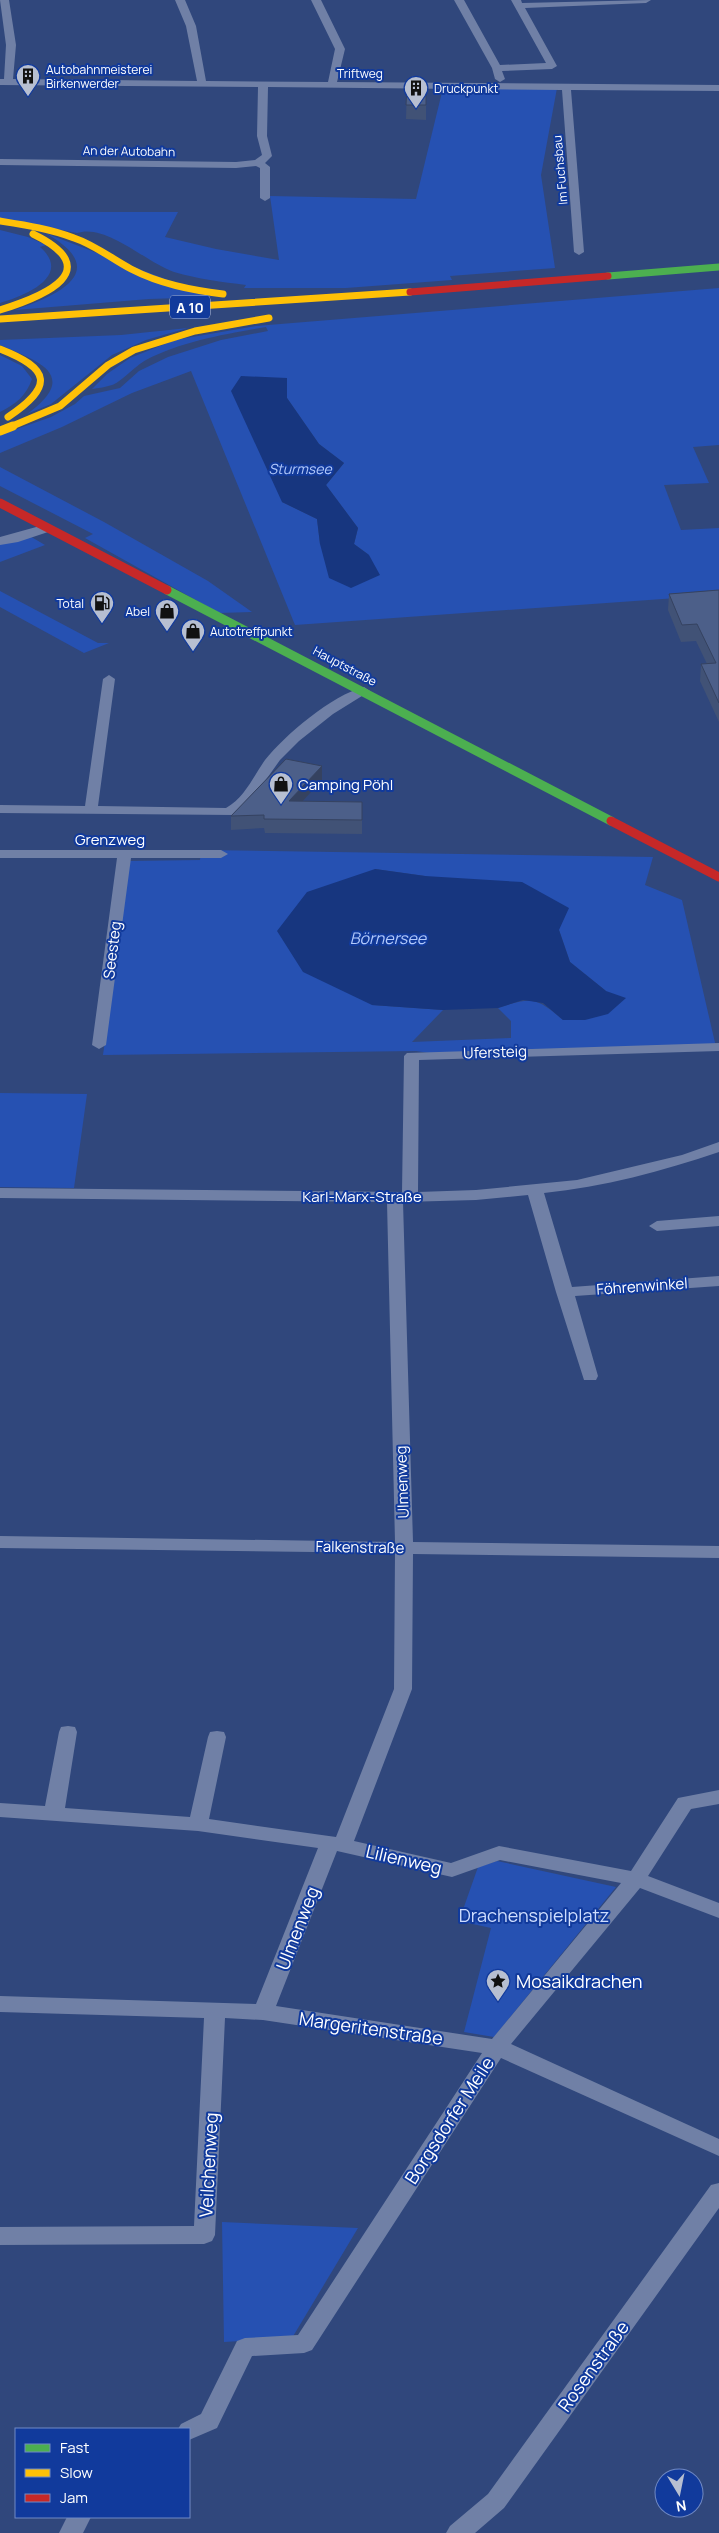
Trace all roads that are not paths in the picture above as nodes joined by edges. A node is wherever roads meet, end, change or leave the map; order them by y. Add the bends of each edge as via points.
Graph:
1 (4, 0) edge
2 (180, 0) edge
3 (316, 0) edge
4 (459, 0) edge
5 (646, 0) edge
6 (518, 3) edge
7 (3, 11) edge
8 (497, 68) junction
9 (4, 82) edge
10 (202, 84) junction
11 (263, 84) junction
12 (332, 85) junction
13 (502, 86) junction
14 (566, 86) junction
15 (719, 88) edge
16 (0, 162) edge
17 (258, 163) junction
18 (265, 198) dead end
19 (0, 222) edge
20 (0, 226) edge
21 (579, 252) dead end
22 (719, 267) edge
23 (380, 294) junction
24 (0, 310) edge
25 (0, 319) edge
26 (191, 320) dead end
27 (0, 349) edge
28 (0, 420) edge
29 (0, 431) edge
30 (0, 503) edge
31 (47, 528) junction
32 (0, 541) edge
33 (109, 679) dead end
34 (364, 691) junction
35 (0, 809) edge
36 (91, 809) junction
37 (0, 854) edge
38 (221, 854) dead end
39 (124, 856) junction
40 (719, 877) edge
41 (99, 1045) dead end
42 (719, 1047) edge
43 (719, 1147) edge
44 (535, 1190) junction
45 (0, 1193) edge
46 (403, 1197) junction
47 (719, 1221) edge
48 (657, 1226) dead end
49 (719, 1281) edge
50 (564, 1292) junction
51 (590, 1376) dead end
52 (0, 1542) edge
53 (404, 1547) junction
54 (719, 1552) edge
55 (68, 1732) dead end
56 (218, 1737) dead end
57 (719, 1797) edge
58 (0, 1810) edge
59 (54, 1813) junction
60 (198, 1824) junction
61 (337, 1844) junction
62 (636, 1879) junction
63 (719, 1912) edge
64 (0, 2004) edge
65 (215, 2010) junction
66 (264, 2012) junction
67 (497, 2047) junction
68 (719, 2148) edge
69 (719, 2192) edge
70 (0, 2236) edge
71 (190, 2430) edge
72 (78, 2518) edge
73 (71, 2533) edge
74 (458, 2533) edge

1 - 7 street
2 - 10 street via 191,26
3 - 12 street via 340,49
4 - 8 street
5 - 6 street
6 - 8 street via 552,66
7 - 9 street via 11,45
8 - 13 street
9 - 10 street, Triftweg
10 - 11 street, Triftweg
11 - 12 street, Triftweg
11 - 17 street via 262,136 267,156
12 - 13 street, Triftweg
13 - 14 street, Triftweg
14 - 15 street, Triftweg
14 - 21 street, Im Fuchsbau
16 - 17 street, An der Autobahn
17 - 18 street via 265,167
19 - 23 main road via 40,227 68,235 141,274 193,290 255,296
20 - 24 main road via 34,234 53,243 64,254 68,266 65,277 53,289
22 - 23 main road, A 10
23 - 25 main road, A 10
26 - 29 main road, A 10 via 281,315 203,329 150,343 116,359 60,406
27 - 28 main road via 31,363 42,382 38,396
30 - 31 main road, Hauptstraße
31 - 32 street
31 - 34 main road, Hauptstraße
33 - 36 street
34 - 36 street via 342,701 286,747 239,807 229,812
34 - 40 main road, Hauptstraße
35 - 36 street
37 - 39 street, Grenzweg
38 - 39 street, Grenzweg
39 - 41 street, Seesteg
42 - 46 street, Ufersteig via 412,1056
43 - 44 street, Karl-Marx-Straße via 627,1174
44 - 46 street, Karl-Marx-Straße
44 - 50 street
45 - 46 street, Karl-Marx-Straße
46 - 53 street, Ulmenweg
47 - 48 street
49 - 50 street, Föhrenwinkel
50 - 51 street
52 - 53 street, Falkenstraße
53 - 54 street, Falkenstraße
53 - 61 street, Ulmenweg via 403,1689
55 - 59 street
56 - 60 street
57 - 62 street, Borgsdorfer Meile via 685,1803
58 - 59 street, Lilienweg
59 - 60 street, Lilienweg
60 - 61 street, Lilienweg
61 - 62 street, Lilienweg via 452,1870 499,1853
61 - 66 street, Ulmenweg
62 - 63 street, Lilienweg
62 - 67 street, Borgsdorfer Meile
64 - 65 street, Margeritenstraße
65 - 66 street, Margeritenstraße
65 - 70 street, Veilchenweg via 204,2235
66 - 67 street, Margeritenstraße
67 - 68 street, Margeritenstraße
67 - 71 street, Borgsdorfer Meile via 304,2344 245,2347 209,2421
69 - 74 street, Rosenstraße via 496,2501
72 - 73 street

